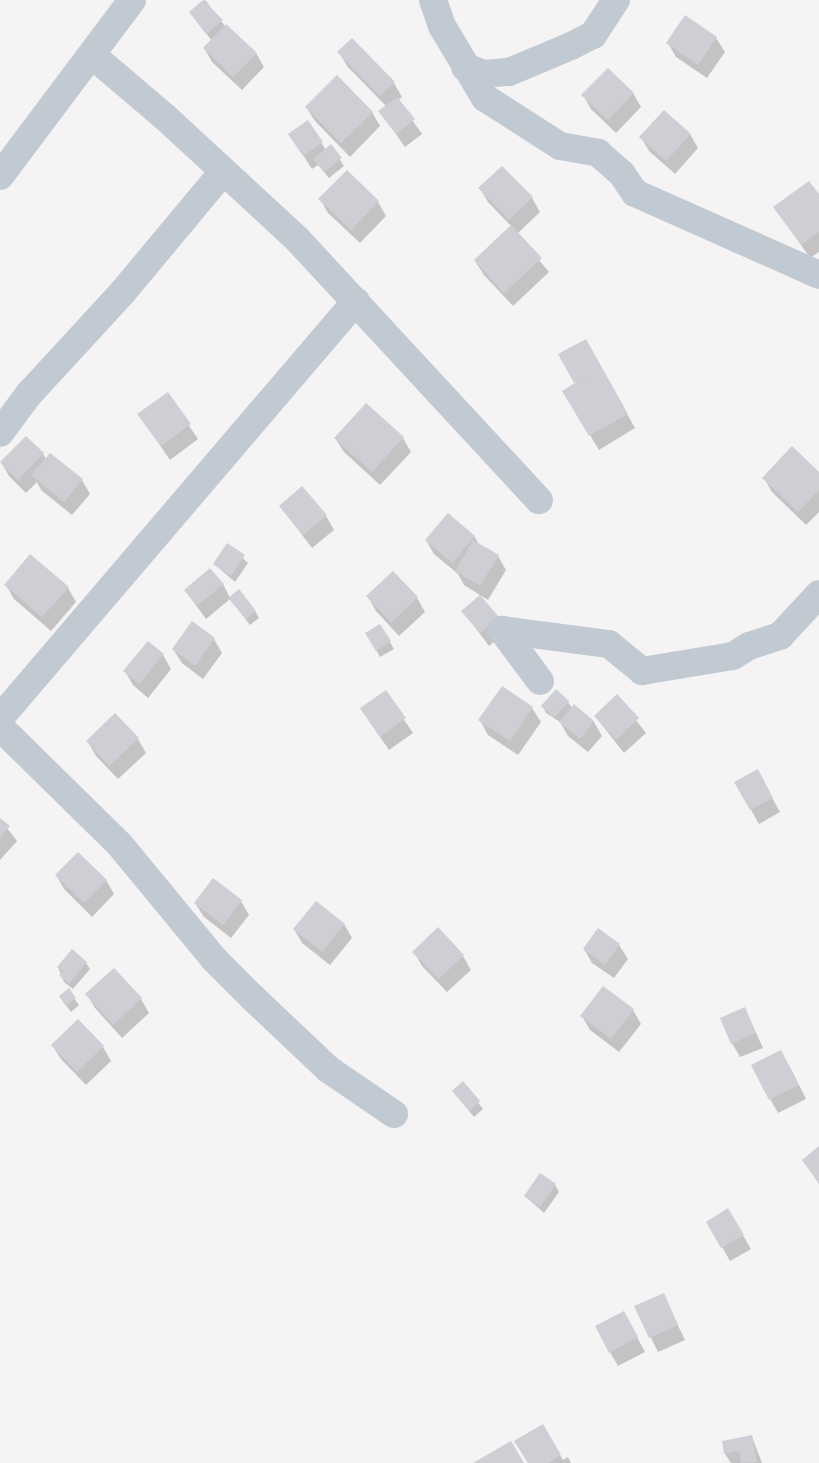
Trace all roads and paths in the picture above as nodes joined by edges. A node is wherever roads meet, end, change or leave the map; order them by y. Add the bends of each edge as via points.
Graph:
1 (132, 0) edge
2 (433, 0) edge
3 (616, 0) edge
4 (92, 54) junction
5 (465, 67) junction
6 (222, 173) junction
7 (0, 176) edge
8 (819, 275) edge
9 (356, 302) junction
10 (0, 433) edge
11 (539, 500) dead end
12 (819, 594) edge
13 (540, 681) dead end
14 (0, 718) edge
15 (0, 727) edge
16 (394, 1114) dead end

1 - 4 street
2 - 5 street via 442,26
3 - 5 street via 593,35 571,46 509,72 484,74
4 - 6 street via 166,118
4 - 7 street
5 - 8 street via 485,98 560,146 598,153 622,174 636,193
6 - 9 street via 297,239
6 - 10 street via 122,293 29,394
9 - 11 street
9 - 14 street
12 - 13 street via 780,636 749,646 733,656 642,671 609,644 502,630
15 - 16 street via 120,845 214,959 253,998 328,1069

